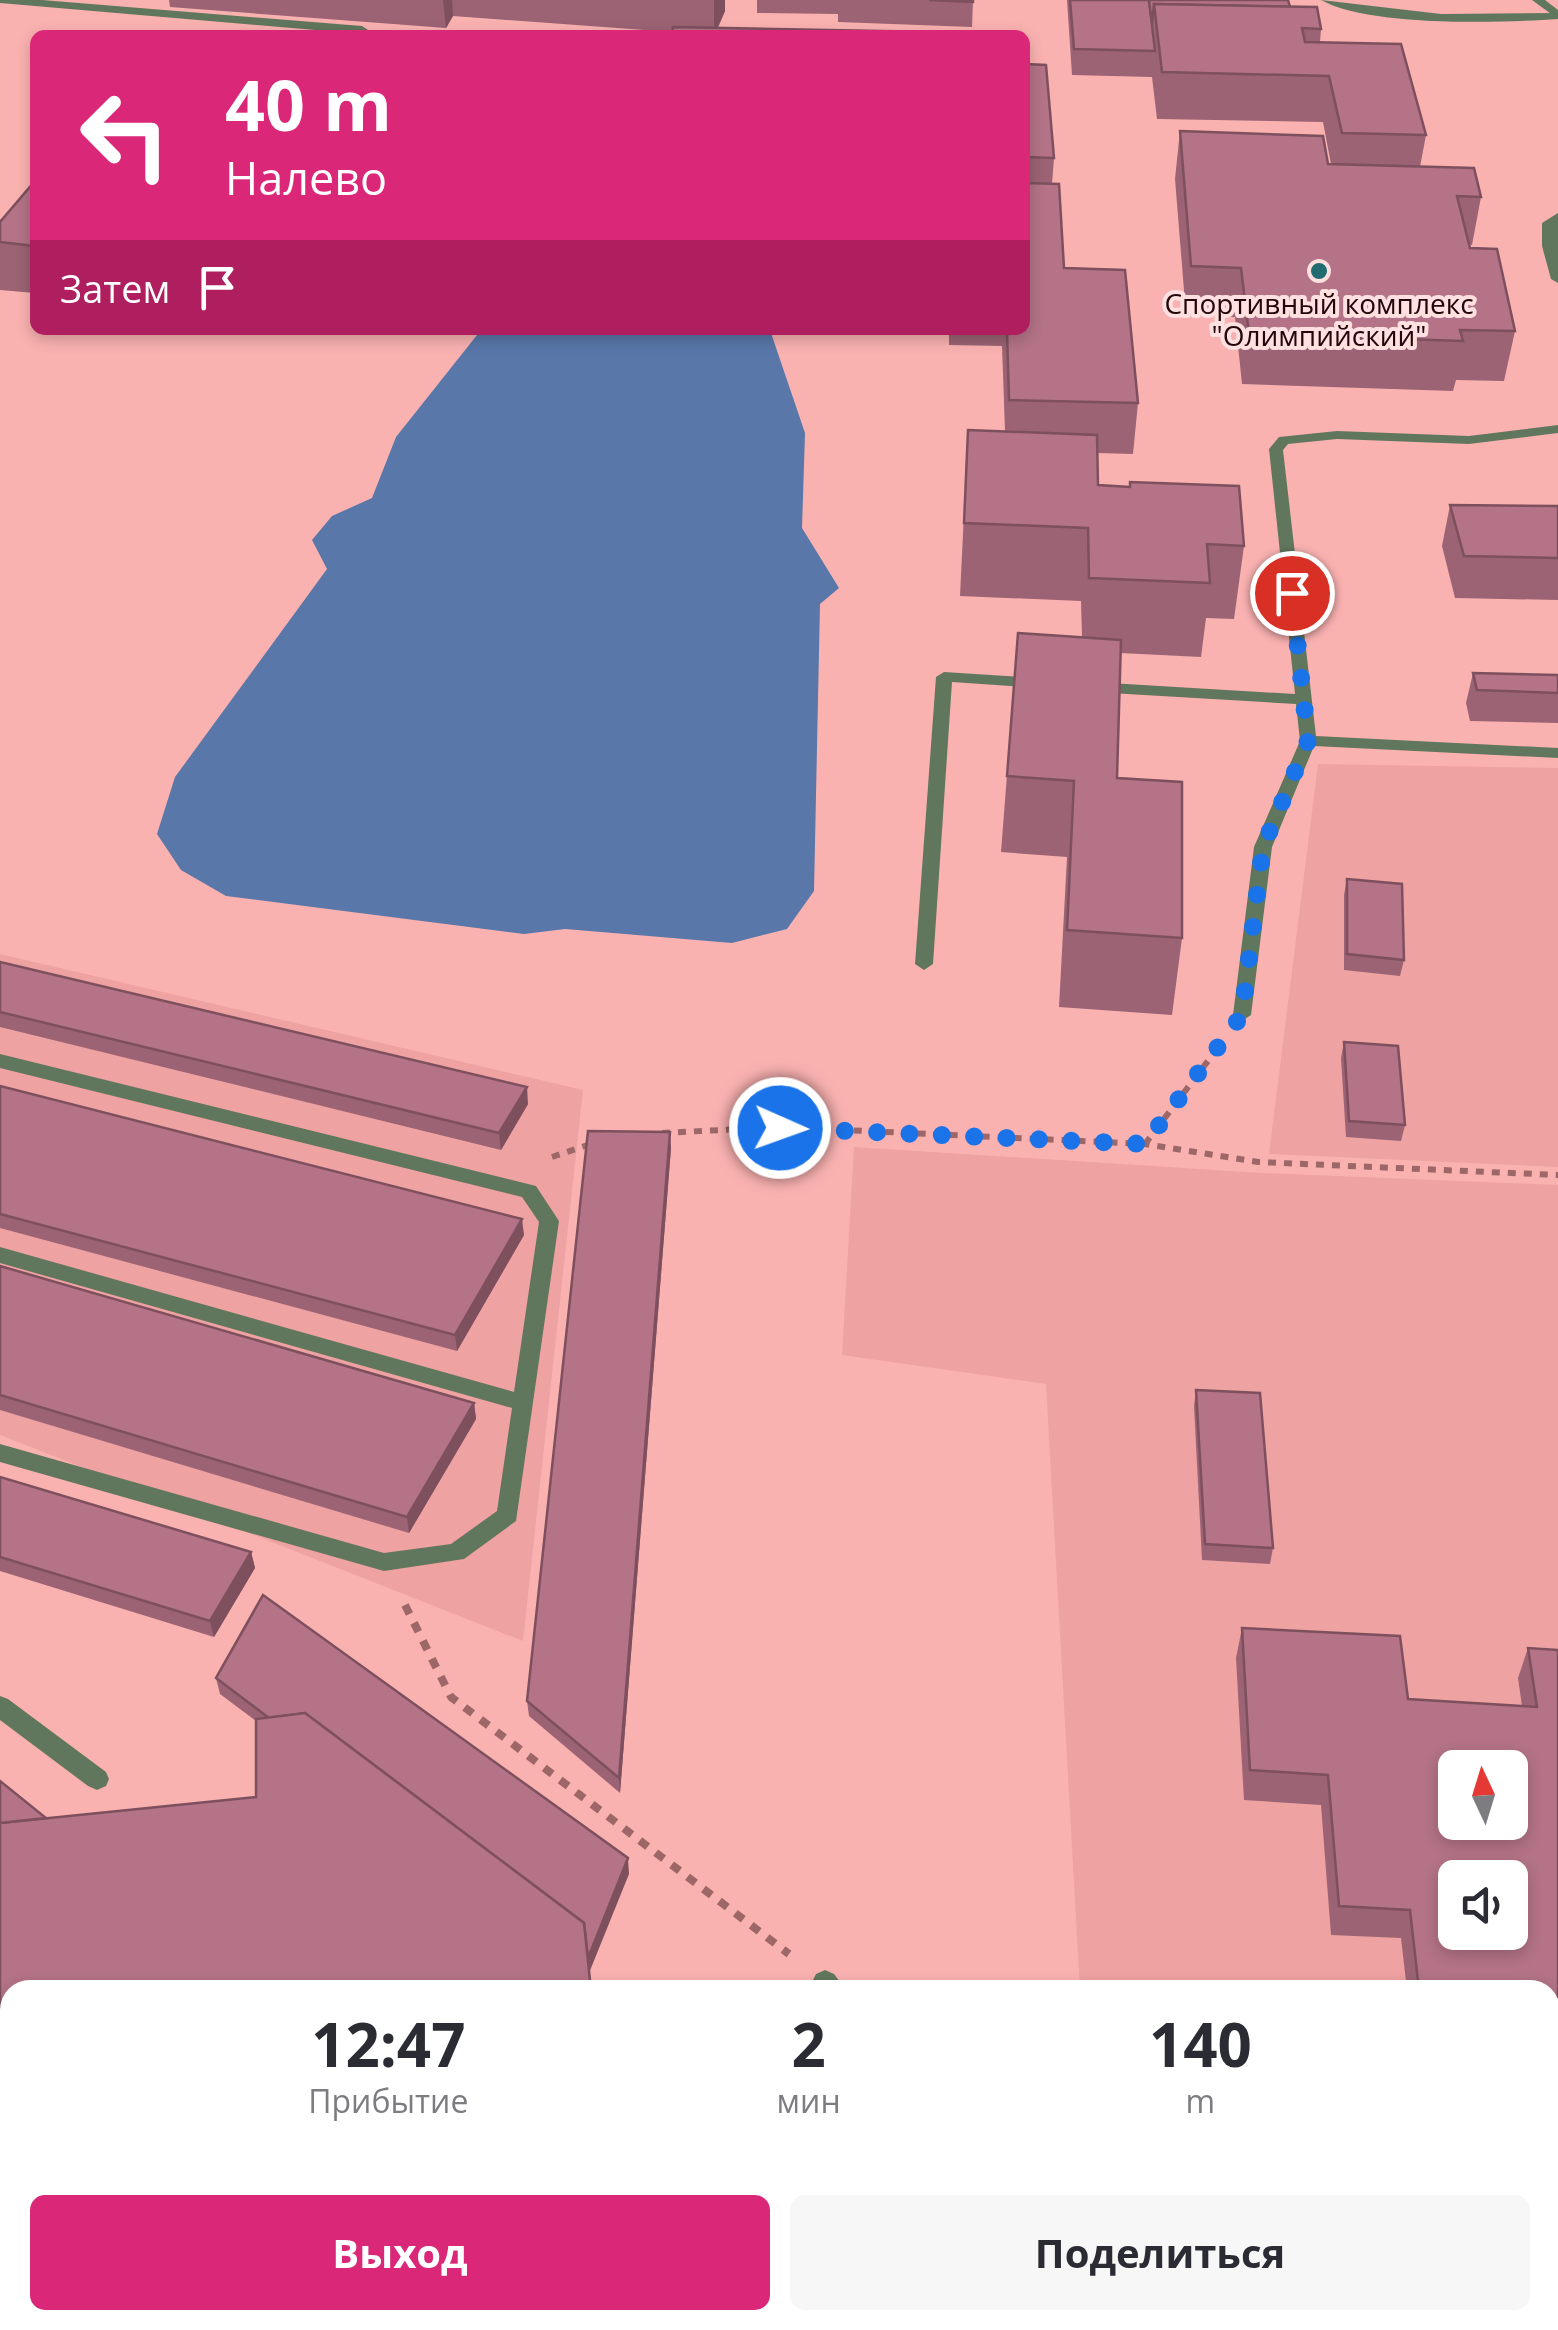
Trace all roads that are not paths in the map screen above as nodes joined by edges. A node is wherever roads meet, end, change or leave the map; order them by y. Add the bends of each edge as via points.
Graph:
1 (0, 0) edge
2 (1327, 0) edge
3 (1538, 0) edge
4 (1558, 16) edge
5 (362, 30) dead end
6 (1558, 217) edge
7 (1558, 280) edge
8 (1558, 429) edge
9 (1057, 684) edge
10 (1076, 686) edge
11 (1304, 700) junction
12 (1308, 741) junction
13 (1558, 752) edge
14 (924, 964) dead end
15 (1242, 1015) road end
16 (0, 1060) edge
17 (0, 1255) edge
18 (524, 1403) junction
19 (0, 1453) edge
20 (1, 1707) edge
21 (97, 1779) dead end

1 - 5 street
2 - 4 street via 1424,18
3 - 4 street
6 - 7 street via 1549,223
8 - 11 street via 1469,440 1284,440 1276,450
9 - 14 street via 944,677
10 - 11 street
11 - 12 street
12 - 13 street
12 - 15 street via 1263,847
16 - 18 street via 529,1191 549,1221
17 - 18 street
18 - 19 street via 508,1515 456,1552 384,1562
20 - 21 street

